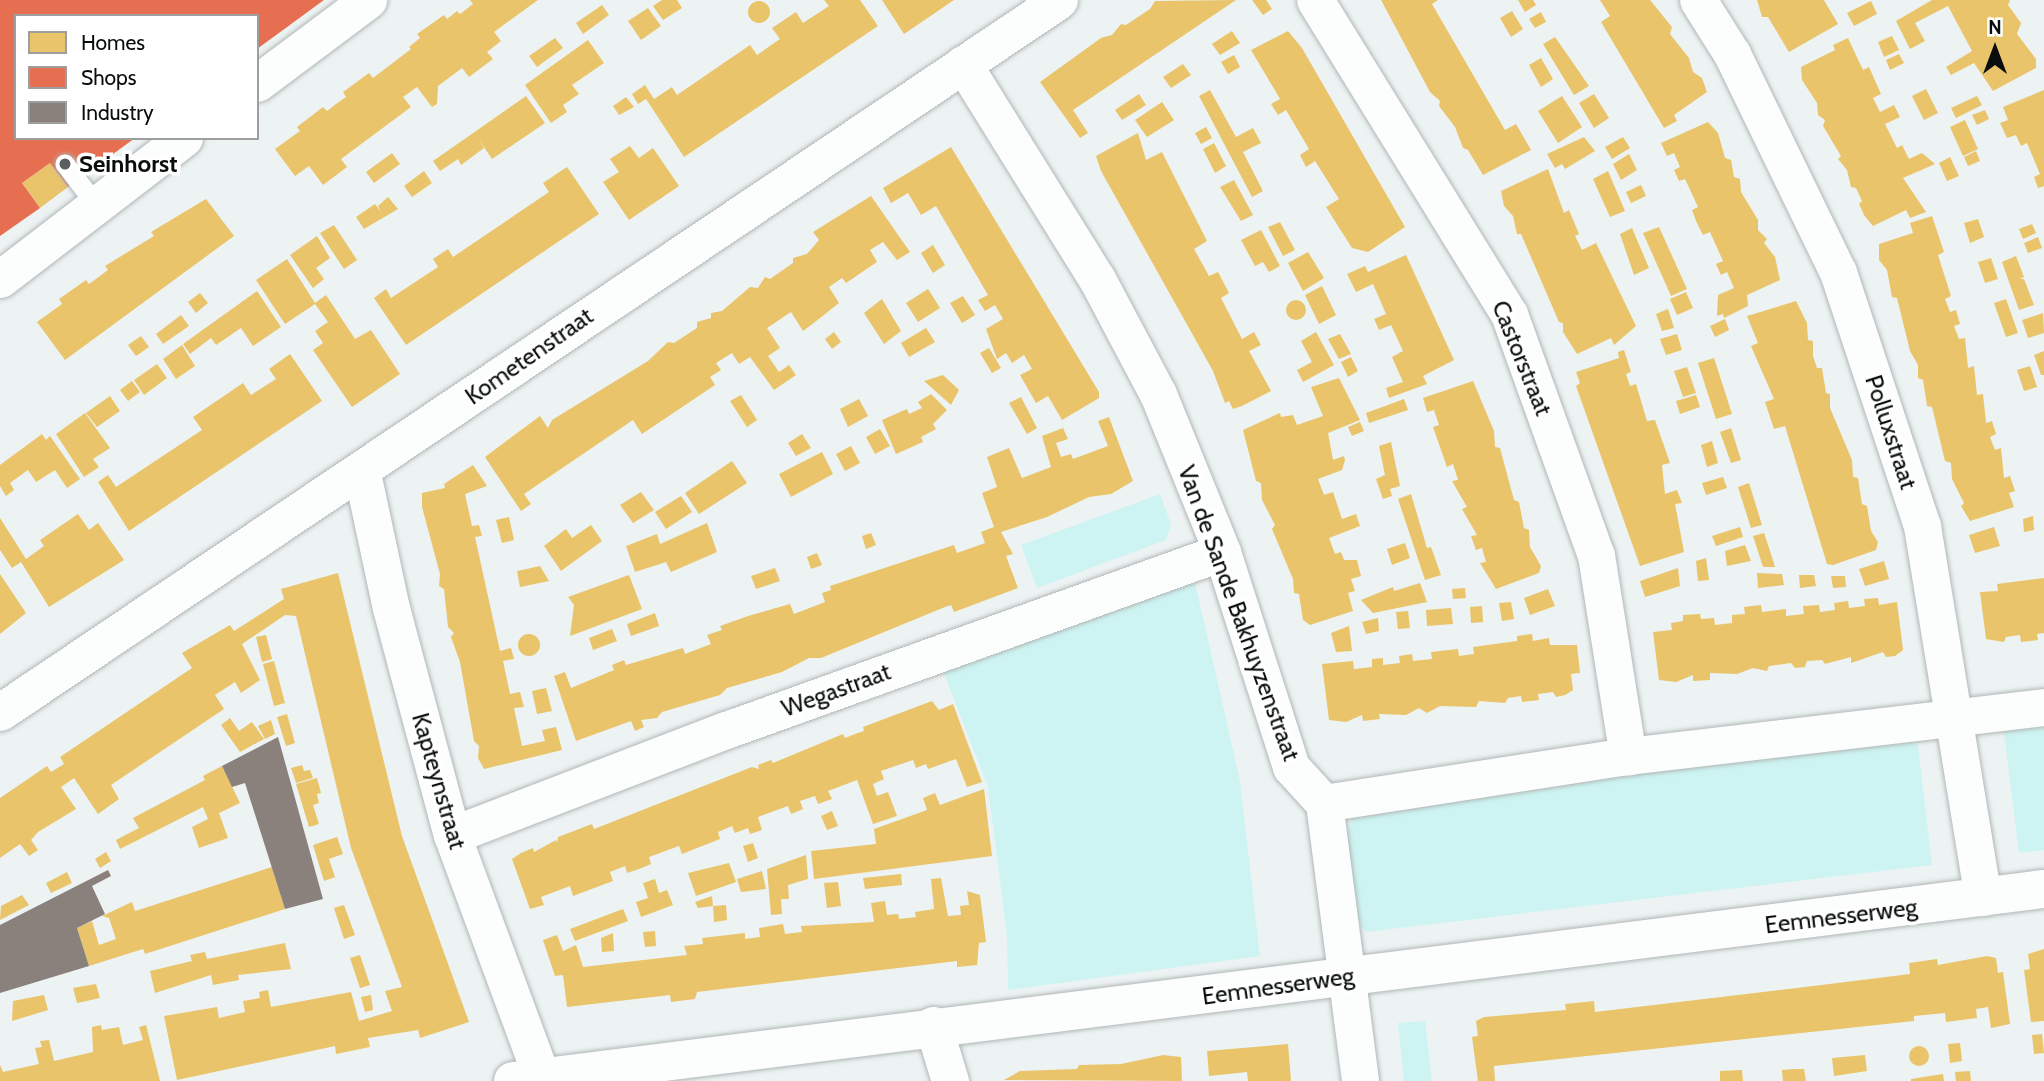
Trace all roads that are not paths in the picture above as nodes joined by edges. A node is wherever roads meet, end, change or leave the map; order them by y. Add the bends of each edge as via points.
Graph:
1 (368, 0) edge
2 (1059, 0) edge
3 (1315, 0) edge
4 (1698, 0) edge
5 (963, 64) junction
6 (259, 82) edge
7 (178, 142) edge
8 (65, 164) dead end
9 (96, 205) junction
10 (0, 279) edge
11 (362, 473) junction
12 (1222, 552) junction
13 (2044, 707) edge
14 (0, 712) edge
15 (1953, 716) junction
16 (1628, 755) junction
17 (1324, 803) junction
18 (452, 835) junction
19 (2044, 889) edge
20 (1983, 897) junction
21 (1346, 975) junction
22 (933, 1026) junction
23 (532, 1079) edge
24 (950, 1081) edge
25 (1360, 1081) edge

1 - 6 street
2 - 5 street, Kometenstraat
3 - 16 street, Castorstraat via 1509,314 1596,555
4 - 15 street, Polluxstraat via 1732,54 1838,272 1922,526
5 - 11 street, Kometenstraat
5 - 12 street, Van de Sande Bakhuyzenstraat via 1097,279 1158,394
7 - 9 street
8 - 9 lane
9 - 10 street
11 - 14 street, Kometenstraat
11 - 18 street, Kapteynstraat via 391,608
12 - 17 street, Van de Sande Bakhuyzenstraat via 1291,767
12 - 18 street, Wegastraat via 726,730
13 - 15 street
15 - 16 street
15 - 20 street, Polluxstraat
16 - 17 street
17 - 21 street
18 - 23 street, Kapteynstraat
19 - 20 street, Eemnesserweg
20 - 21 street, Eemnesserweg
21 - 22 street, Eemnesserweg via 1195,998
21 - 25 street
22 - 23 street, Eemnesserweg
22 - 24 street

